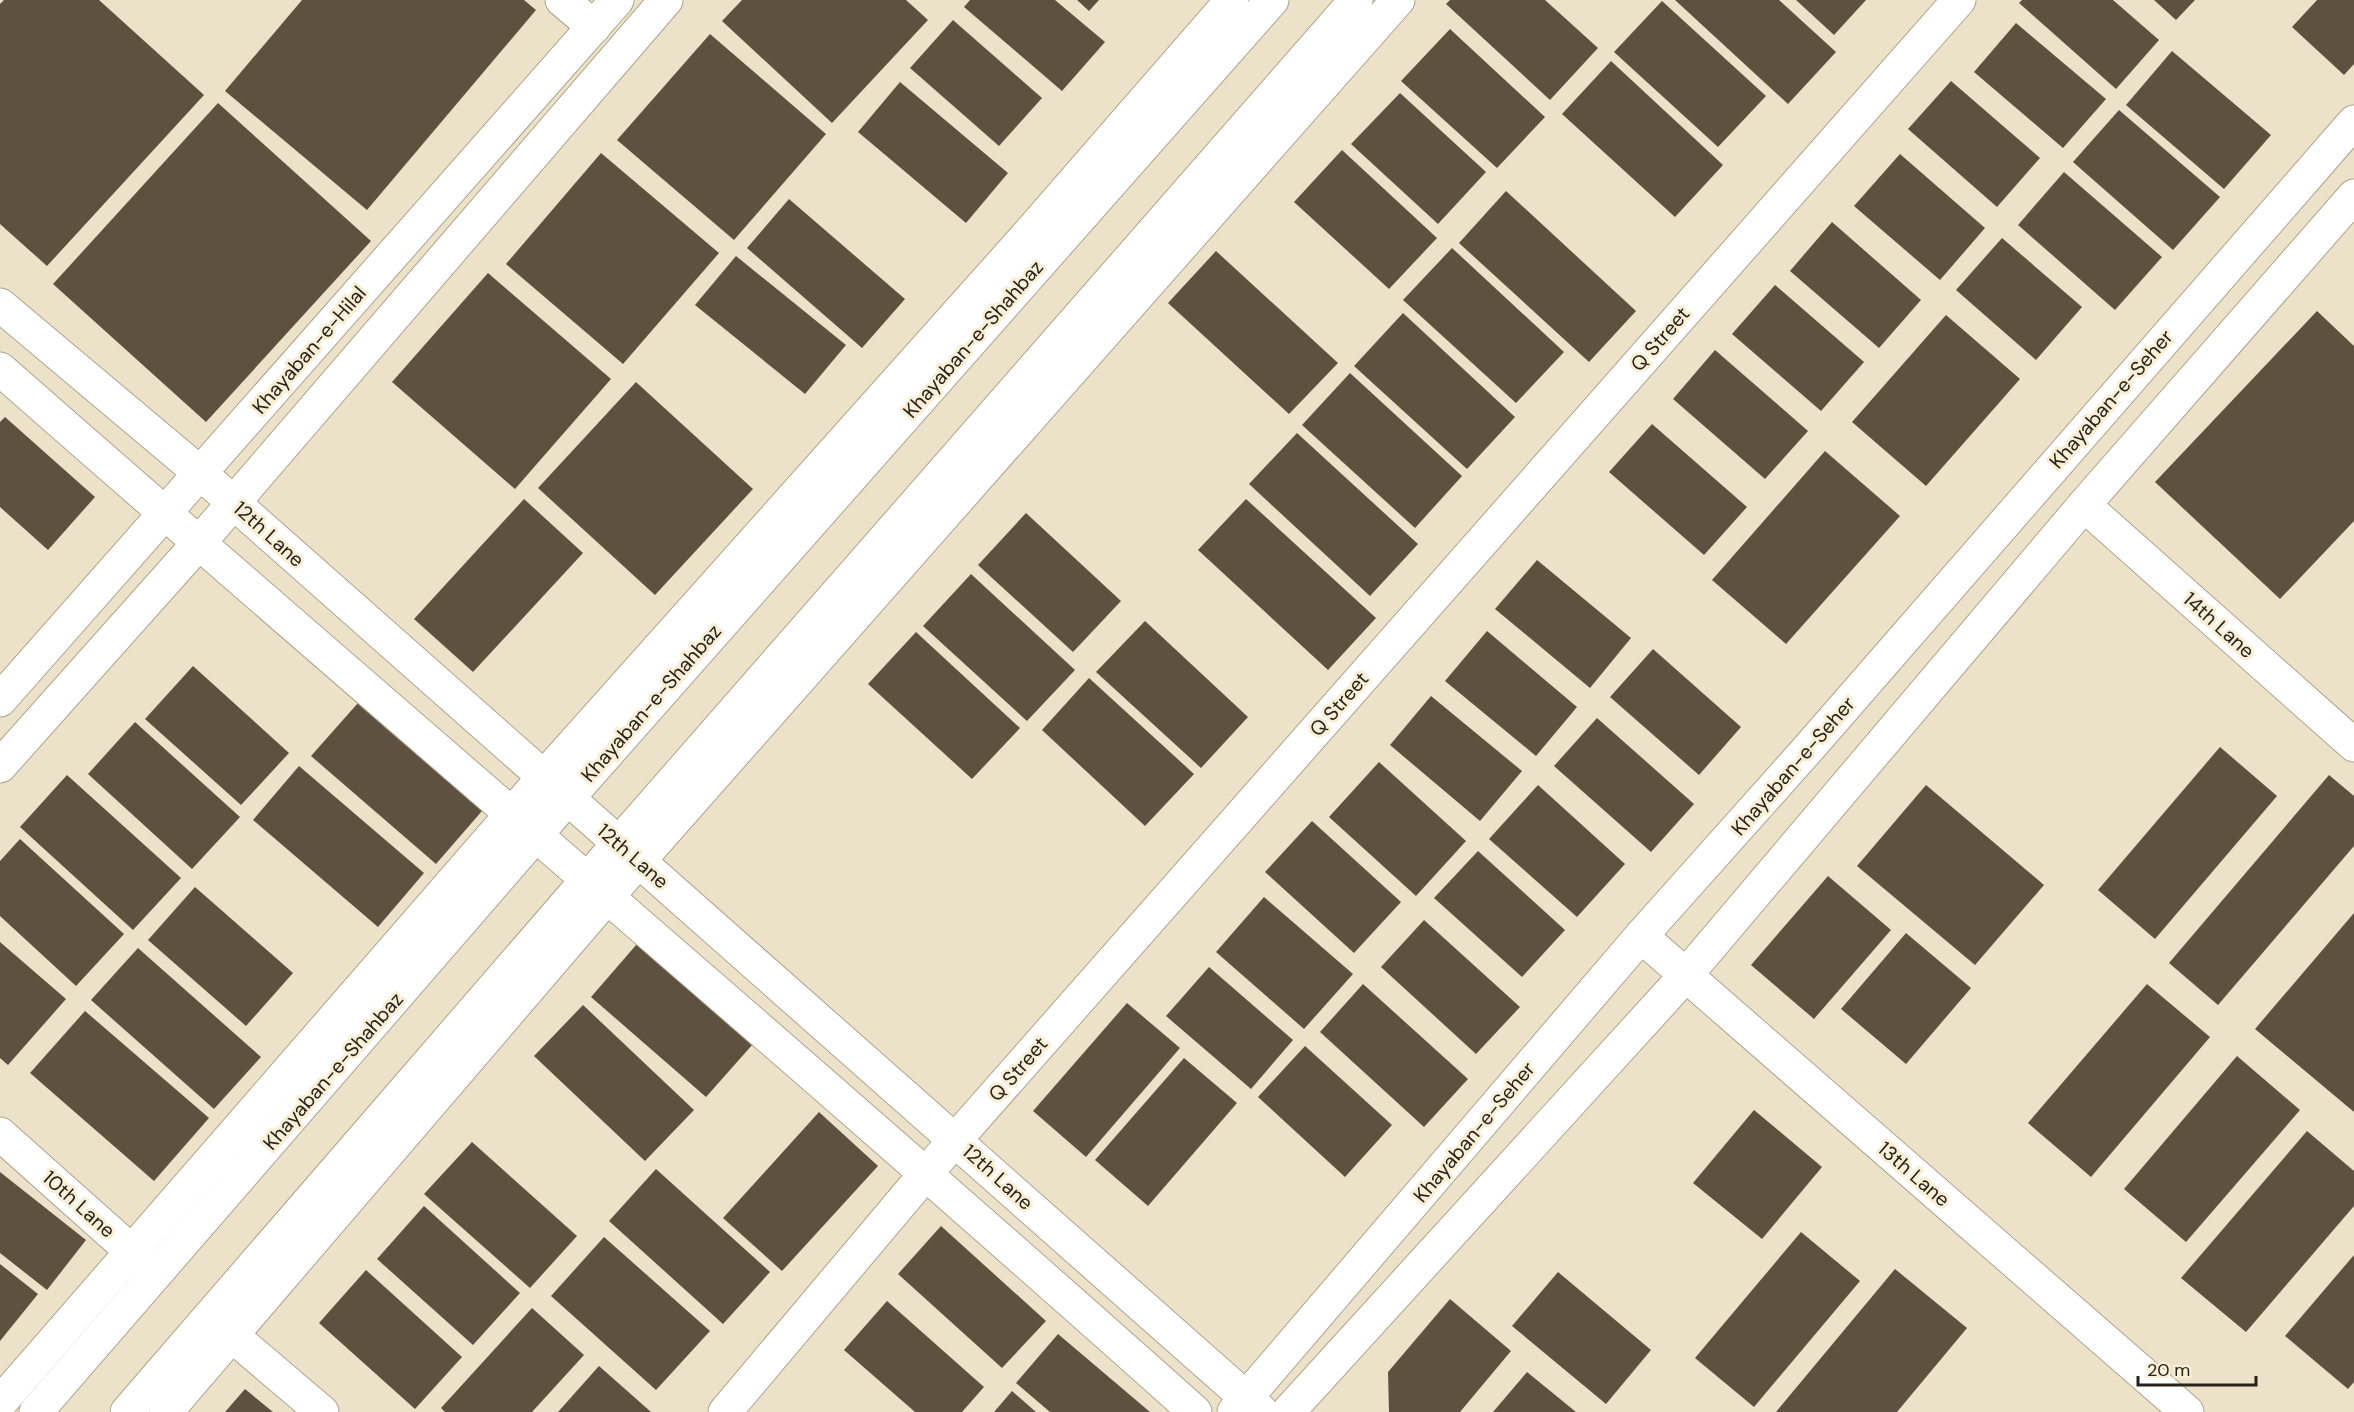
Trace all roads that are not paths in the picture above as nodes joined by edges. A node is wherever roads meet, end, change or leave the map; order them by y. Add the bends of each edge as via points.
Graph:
1 (562, 0) edge
2 (617, 0) edge
3 (666, 0) edge
4 (1232, 0) edge
5 (1272, 0) edge
6 (1356, 0) edge
7 (1398, 0) edge
8 (1959, 0) edge
9 (594, 27) junction
10 (2354, 122) edge
11 (2354, 196) edge
12 (0, 305) edge
13 (0, 369) edge
14 (200, 473) junction
15 (234, 503) junction
16 (2084, 505) junction
17 (163, 512) junction
18 (198, 544) junction
19 (0, 700) edge
20 (2354, 745) edge
21 (0, 766) edge
22 (555, 789) junction
23 (524, 825) junction
24 (629, 852) junction
25 (597, 889) junction
26 (1641, 936) junction
27 (1686, 975) junction
28 (0, 1134) edge
29 (956, 1140) junction
30 (927, 1172) junction
31 (131, 1251) junction
32 (157, 1274) junction
33 (221, 1327) junction
34 (0, 1404) edge
35 (1247, 1408) edge
36 (36, 1412) edge
37 (127, 1412) edge
38 (166, 1412) edge
39 (322, 1412) edge
40 (725, 1412) edge
41 (1195, 1412) edge
42 (1288, 1412) edge
43 (2187, 1412) edge

1 - 9 street
2 - 9 street, Khayaban-e-Hilal
3 - 15 street
4 - 22 street
5 - 22 street, Khayaban-e-Shahbaz
6 - 24 street
7 - 24 street
8 - 29 street, Q Street
9 - 14 street, Khayaban-e-Hilal
10 - 26 street, Khayaban-e-Seher
11 - 16 street
12 - 14 street, 12th Lane
13 - 17 street
14 - 15 street, 12th Lane
14 - 17 street, Khayaban-e-Hilal
15 - 18 street
15 - 22 street, 12th Lane
16 - 20 street, 14th Lane
16 - 27 street
17 - 18 street
17 - 19 street, Khayaban-e-Hilal
18 - 21 street
18 - 23 street
22 - 23 street, Khayaban-e-Shahbaz
22 - 24 street, 12th Lane
23 - 25 street
23 - 31 street
23 - 32 street, Khayaban-e-Shahbaz
24 - 25 street
24 - 29 street, 12th Lane
25 - 30 street
25 - 33 street
26 - 27 street, 13th Lane
26 - 35 street, Khayaban-e-Seher
27 - 42 street
27 - 43 street, 13th Lane
28 - 31 street, 10th Lane
29 - 30 street, Q Street
29 - 35 street, 12th Lane
30 - 40 street, Q Street
30 - 41 street
31 - 32 street, 10th Lane
31 - 34 street
32 - 36 street, Khayaban-e-Shahbaz
33 - 37 street
33 - 38 street
33 - 39 street

